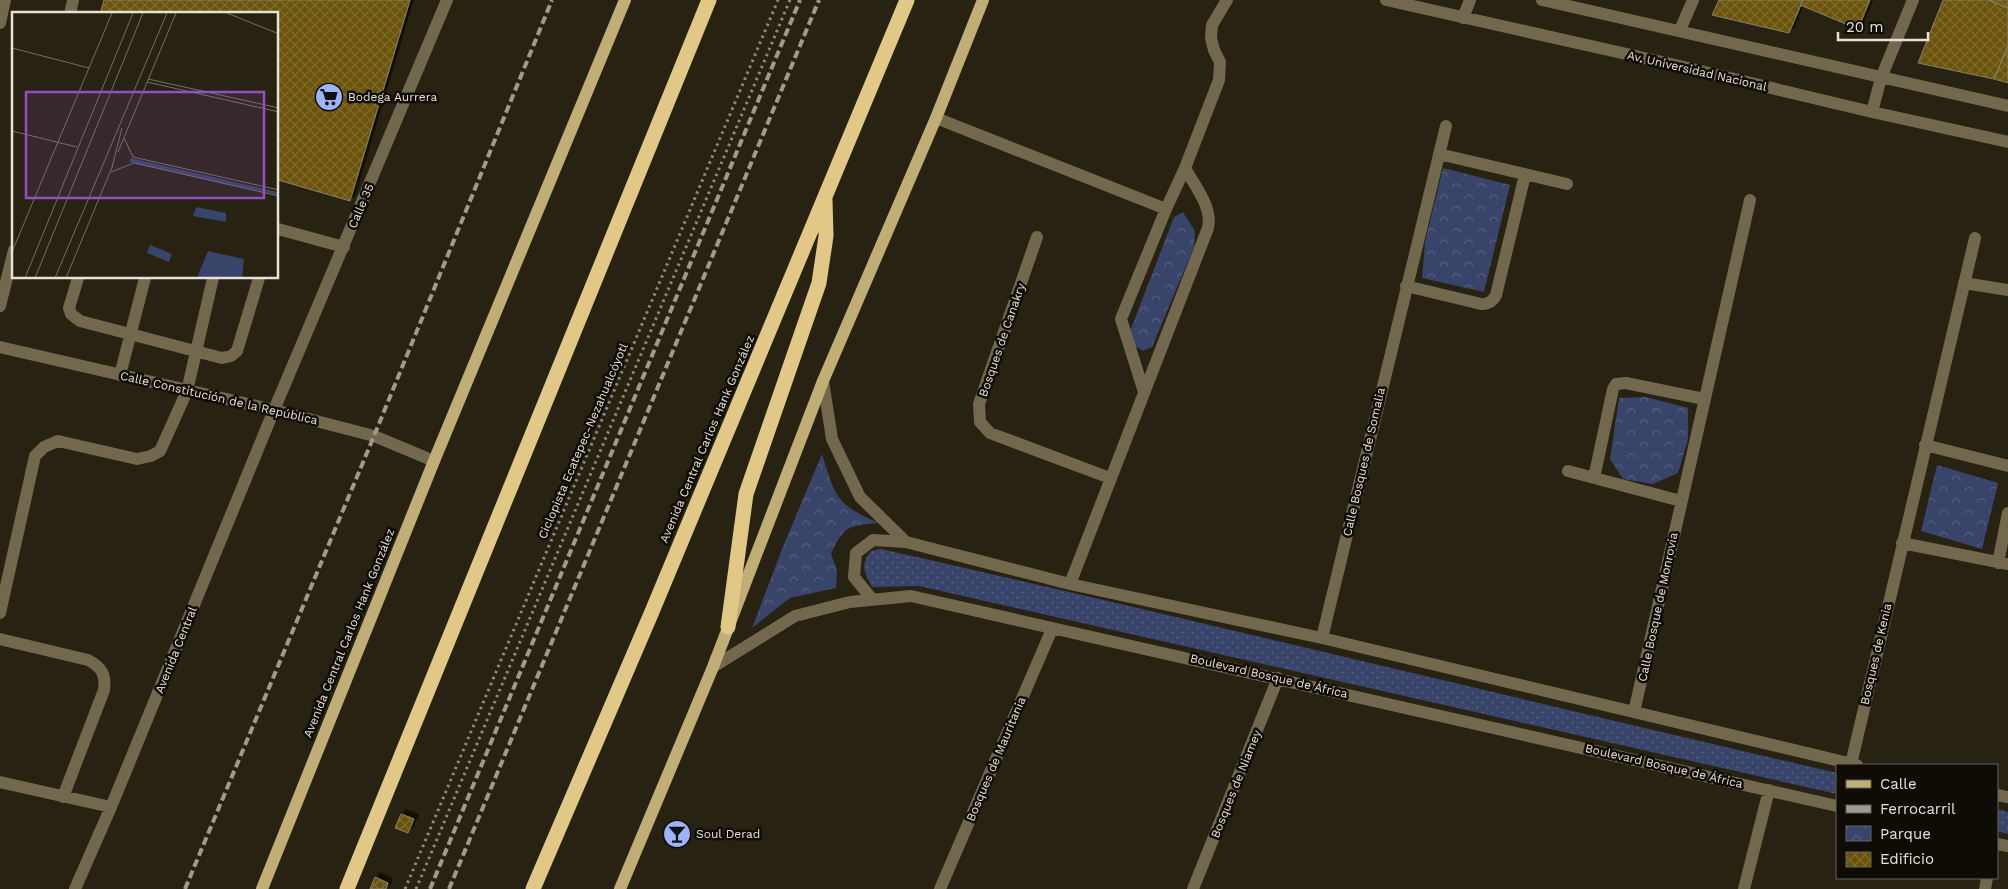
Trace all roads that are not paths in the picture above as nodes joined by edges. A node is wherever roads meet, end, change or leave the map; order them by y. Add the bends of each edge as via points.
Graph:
1 (5, 0) edge
2 (447, 0) edge
3 (625, 0) edge
4 (709, 0) edge
5 (907, 0) edge
6 (983, 0) edge
7 (1227, 0) edge
8 (1386, 0) edge
9 (1470, 0) edge
10 (1542, 0) edge
11 (1693, 0) edge
12 (1914, 0) edge
13 (1463, 18) junction
14 (0, 23) edge
15 (1680, 30) junction
16 (1881, 78) junction
17 (2008, 106) edge
18 (1872, 112) junction
19 (936, 118) junction
20 (1446, 126) dead end
21 (2008, 142) edge
22 (1439, 154) junction
23 (1185, 168) junction
24 (1525, 175) junction
25 (1567, 184) dead end
26 (825, 195) junction
27 (1750, 200) dead end
28 (1166, 209) junction
29 (279, 229) edge
30 (1037, 237) dead end
31 (1974, 238) dead end
32 (344, 247) junction
33 (12, 254) edge
34 (4, 272) edge
35 (78, 279) edge
36 (146, 279) edge
37 (213, 279) edge
38 (259, 279) edge
39 (1964, 283) junction
40 (1406, 286) junction
41 (2008, 290) edge
42 (0, 306) edge
43 (131, 334) junction
44 (0, 347) edge
45 (196, 351) junction
46 (120, 375) junction
47 (823, 381) junction
48 (187, 391) junction
49 (1144, 392) junction
50 (1704, 399) junction
51 (274, 410) junction
52 (1925, 444) junction
53 (434, 461) junction
54 (2008, 466) edge
55 (1568, 471) dead end
56 (1110, 478) junction
57 (1594, 478) junction
58 (1681, 501) junction
59 (2008, 513) edge
60 (906, 542) junction
61 (1902, 543) junction
62 (2003, 564) edge
63 (1070, 584) junction
64 (872, 599) junction
65 (0, 613) edge
66 (728, 627) junction
67 (1052, 629) junction
68 (1322, 638) junction
69 (0, 639) edge
70 (713, 667) junction
71 (1278, 678) junction
72 (1634, 712) junction
73 (1850, 764) edge
74 (1854, 764) edge
75 (0, 782) edge
76 (1769, 790) junction
77 (63, 797) junction
78 (1836, 806) edge
79 (111, 807) junction
80 (75, 889) edge
81 (262, 889) edge
82 (347, 889) edge
83 (533, 889) edge
84 (620, 889) edge
85 (940, 889) edge
86 (1193, 889) edge
87 (1744, 889) edge

1 - 14 street
2 - 32 street, Calle 35
3 - 53 main road, Avenida Central Carlos Hank González
4 - 82 highway
5 - 26 highway, Avenida Central Carlos Hank González
6 - 19 main road
7 - 23 street via 1212,25 1211,38 1220,62 1219,80
8 - 13 street, Av. Universidad Nacional
9 - 13 street
10 - 15 street
11 - 15 street
12 - 16 street
13 - 18 street, Av. Universidad Nacional
15 - 16 street
16 - 17 street
16 - 18 street
18 - 21 street, Av. Universidad Nacional
19 - 28 street
19 - 47 main road
20 - 22 street, Calle Bosques de Somalia
22 - 24 street
22 - 40 street, Calle Bosques de Somalia
23 - 28 street
23 - 49 street via 1210,221
24 - 25 street
24 - 40 street via 1494,299 1481,304
26 - 66 highway via 826,236 819,283 746,494
26 - 83 highway, Avenida Central Carlos Hank González
27 - 50 street, Calle Bosque de Monrovia
28 - 49 street via 1121,319
29 - 32 street
30 - 56 street, Bosques de Canakry via 979,404 980,422 990,433
31 - 39 street, Bosques de Kenia
32 - 51 street, Calle 35
33 - 34 street
34 - 42 street
35 - 43 street via 69,308 75,318
36 - 43 street
37 - 45 street
38 - 45 street via 237,351 222,358
39 - 41 street
39 - 52 street, Bosques de Kenia
40 - 68 street, Calle Bosques de Somalia
43 - 45 street
43 - 46 street
44 - 46 street, Calle Constitución de la República
45 - 48 street
46 - 48 street, Calle Constitución de la República
47 - 60 street via 832,439 860,497
47 - 66 main road
48 - 51 street, Calle Constitución de la República
48 - 65 street via 160,451 151,456 137,459 58,441 44,446 35,456
49 - 56 street
50 - 57 street via 1626,382 1616,384
50 - 58 street, Calle Bosque de Monrovia
51 - 53 street, Calle Constitución de la República via 374,436
51 - 79 street, Avenida Central
52 - 54 street
52 - 61 street, Bosques de Kenia
53 - 81 main road, Avenida Central Carlos Hank González
55 - 57 street
56 - 63 street
57 - 58 street
58 - 72 street, Calle Bosque de Monrovia
59 - 62 street
60 - 63 street
60 - 64 street via 873,540 856,553 854,578
61 - 62 street
61 - 74 street, Bosques de Kenia
63 - 68 street
64 - 67 street, Boulevard Bosque de África via 911,596
64 - 70 street, Boulevard Bosque de África via 795,616
66 - 70 main road
67 - 71 street, Boulevard Bosque de África
67 - 85 street, Bosques de Mauritania
68 - 72 street
69 - 77 street via 88,660 103,672 104,690
70 - 84 main road
71 - 76 street, Boulevard Bosque de África
71 - 86 street, Bosques de Niamey
72 - 73 street
75 - 77 street
76 - 78 street, Boulevard Bosque de África
76 - 87 street
77 - 79 street
79 - 80 street, Avenida Central

